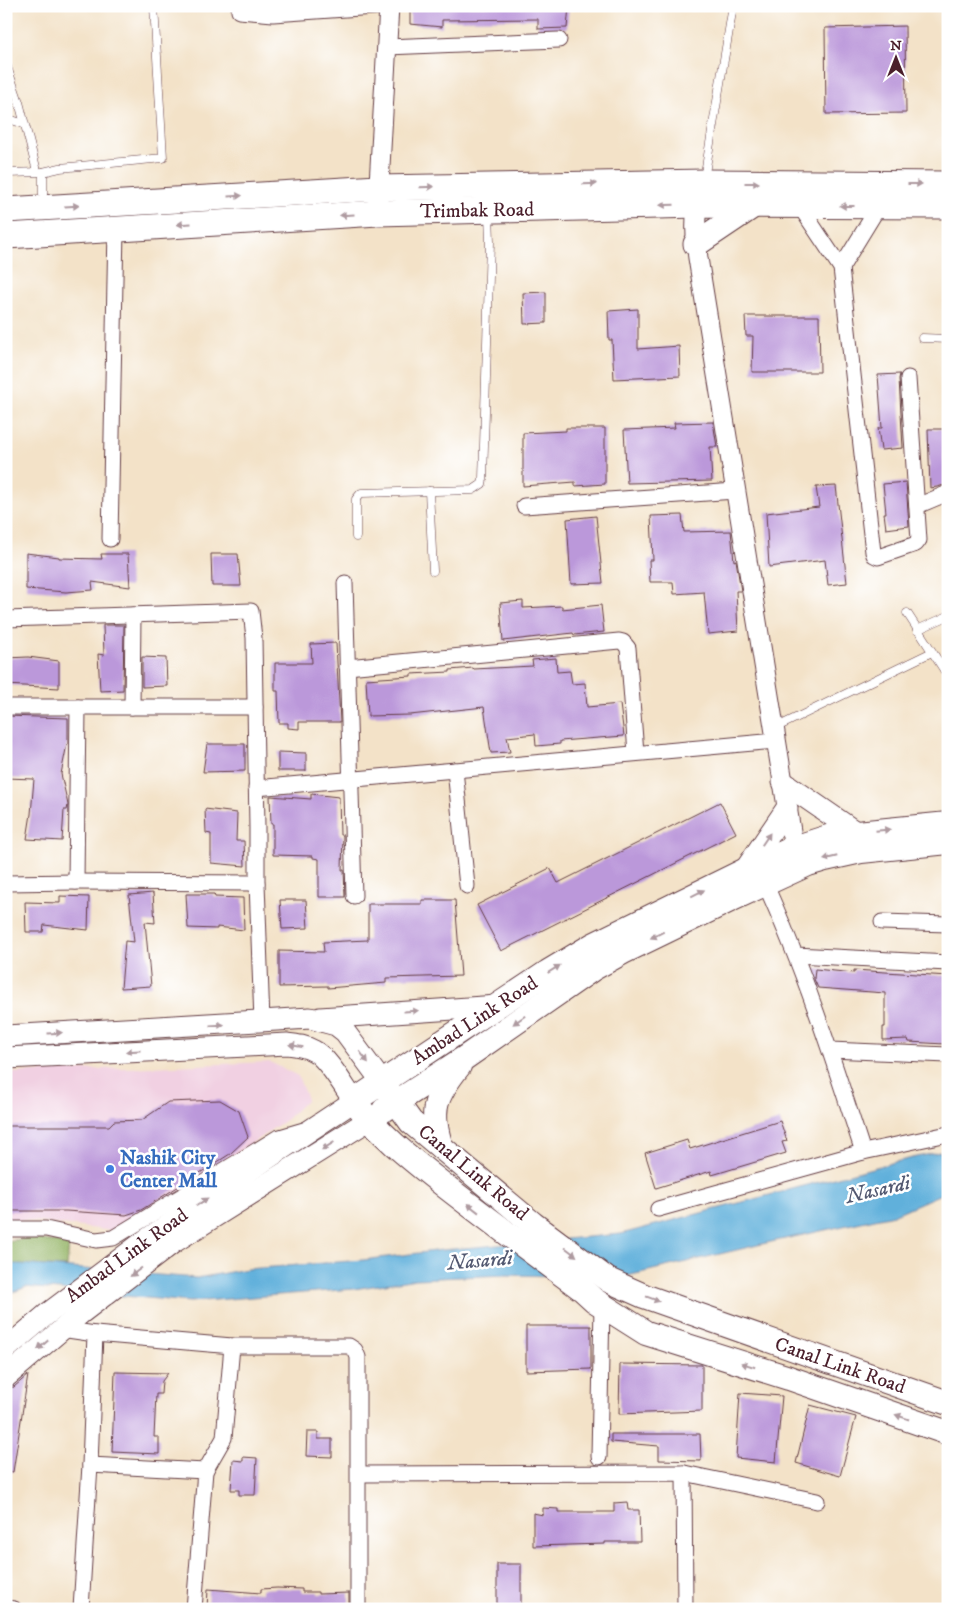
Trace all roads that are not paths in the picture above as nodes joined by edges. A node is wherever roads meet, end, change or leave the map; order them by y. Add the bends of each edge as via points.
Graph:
1 (154, 6) edge
2 (240, 6) edge
3 (389, 6) edge
4 (733, 6) edge
5 (560, 40) dead end
6 (387, 47) junction
7 (6, 64) edge
8 (6, 118) edge
9 (24, 124) junction
10 (40, 172) junction
11 (6, 173) edge
12 (948, 184) edge
13 (378, 188) junction
14 (700, 194) junction
15 (44, 201) junction
16 (754, 205) junction
17 (799, 205) junction
18 (880, 206) junction
19 (948, 206) edge
20 (6, 210) edge
21 (489, 211) junction
22 (378, 213) junction
23 (116, 228) junction
24 (6, 236) edge
25 (696, 244) junction
26 (841, 268) junction
27 (922, 338) dead end
28 (948, 339) edge
29 (908, 378) dead end
30 (429, 490) junction
31 (735, 491) junction
32 (948, 493) edge
33 (524, 506) dead end
34 (917, 506) junction
35 (356, 537) dead end
36 (110, 538) dead end
37 (433, 571) dead end
38 (345, 583) dead end
39 (907, 613) dead end
40 (133, 615) junction
41 (948, 616) edge
42 (6, 618) edge
43 (917, 630) junction
44 (932, 652) junction
45 (347, 666) junction
46 (948, 676) edge
47 (6, 706) edge
48 (78, 707) junction
49 (132, 707) junction
50 (254, 707) junction
51 (775, 735) junction
52 (636, 754) junction
53 (455, 770) junction
54 (350, 779) junction
55 (783, 782) junction
56 (256, 788) junction
57 (787, 808) junction
58 (948, 824) edge
59 (857, 833) junction
60 (948, 842) edge
61 (796, 858) junction
62 (755, 873) junction
63 (76, 882) junction
64 (6, 883) edge
65 (256, 883) junction
66 (466, 886) dead end
67 (354, 896) dead end
68 (882, 922) dead end
69 (948, 924) edge
70 (796, 955) junction
71 (948, 963) edge
72 (498, 1006) junction
73 (310, 1018) junction
74 (262, 1022) junction
75 (6, 1036) edge
76 (830, 1050) junction
77 (948, 1055) edge
78 (466, 1057) junction
79 (6, 1058) edge
80 (382, 1082) junction
81 (354, 1100) junction
82 (397, 1102) junction
83 (369, 1120) junction
84 (948, 1134) edge
85 (441, 1147) junction
86 (863, 1152) junction
87 (263, 1154) junction
88 (658, 1209) dead end
89 (6, 1229) edge
90 (602, 1304) junction
91 (54, 1322) junction
92 (95, 1334) junction
93 (232, 1346) junction
94 (6, 1349) edge
95 (6, 1377) edge
96 (948, 1403) edge
97 (948, 1433) edge
98 (599, 1457) dead end
99 (90, 1465) junction
100 (205, 1471) junction
101 (684, 1473) junction
102 (358, 1474) junction
103 (817, 1501) dead end
104 (6, 1608) edge
105 (14, 1609) edge
106 (80, 1609) edge
107 (194, 1609) edge
108 (358, 1609) edge
109 (685, 1609) edge

1 - 10 lane via 163,158
2 - 3 street via 239,11 272,14
3 - 6 street
4 - 14 lane
5 - 6 street
6 - 13 street
7 - 9 lane
8 - 9 lane
9 - 10 lane
10 - 11 lane
10 - 15 lane
14 -> 12 highway, Trimbak Road
13 -> 14 highway, Trimbak Road
15 -> 13 highway, Trimbak Road
13 - 22 street
14 - 16 highway, Trimbak Road
14 -> 21 highway, Trimbak Road
14 - 25 street
15 - 20 highway, Trimbak Road
16 - 17 highway, Trimbak Road
16 - 25 highway
18 -> 17 highway, Trimbak Road
17 - 26 street
18 - 19 highway, Trimbak Road
18 - 26 street
21 - 22 highway, Trimbak Road
21 - 30 lane via 482,484 473,490
22 -> 23 highway, Trimbak Road
23 - 24 highway, Trimbak Road
23 - 36 street
25 - 31 street
26 - 34 street via 874,555 878,557 918,542
27 - 28 lane
29 - 34 street
30 - 35 lane via 361,493 356,499
30 - 37 lane
31 - 33 street
31 - 51 street
32 - 34 street
38 - 45 street
39 - 43 lane
40 - 42 street
40 - 49 street
40 - 50 street via 251,611
41 - 43 lane
43 - 44 lane
44 - 46 lane
44 - 51 lane
45 - 52 street via 624,642 628,648
45 - 54 street
47 - 48 street
48 - 49 street
48 - 63 street
49 - 50 street
50 - 56 street
51 - 52 street
51 - 55 street
52 - 53 street
53 - 54 street
53 - 66 street
54 - 56 street
54 - 67 street
55 - 57 street
55 - 59 main road
56 - 65 street
57 - 61 street
62 -> 57 main road
59 -> 58 main road, Ambad Link Road
59 - 61 main road, Ambad Link Road via 828,837
60 -> 61 main road, Ambad Link Road via 861,851 825,859
61 - 62 main road, Ambad Link Road
62 - 70 street
72 -> 62 main road, Ambad Link Road via 593,945
62 -> 78 main road, Ambad Link Road via 594,968
63 - 64 street
63 - 65 street
65 - 74 street
68 - 69 street
70 - 71 street
70 - 76 street
73 -> 72 main road
72 - 80 main road, Ambad Link Road
73 - 74 main road, Canal Link Road
73 -> 80 main road, Canal Link Road via 345,1032
75 -> 74 main road, Canal Link Road
76 - 77 street
76 - 86 street
78 - 82 main road, Ambad Link Road
78 - 85 main road via 438,1098 434,1119
81 -> 79 main road, Canal Link Road via 323,1057 315,1051 292,1045
80 - 81 main road, Ambad Link Road
80 - 82 main road, Canal Link Road
81 - 83 main road, Canal Link Road
81 - 87 main road, Ambad Link Road via 314,1127
82 - 83 main road, Ambad Link Road
82 - 85 main road, Canal Link Road via 411,1122
90 -> 83 main road, Canal Link Road via 405,1154
83 -> 91 main road, Ambad Link Road via 174,1242 80,1314
84 - 86 street
85 -> 96 main road, Canal Link Road via 533,1224 608,1280 644,1296
86 - 88 street
87 - 89 street via 113,1238 96,1240 46,1229
91 -> 87 main road, Ambad Link Road via 146,1239
97 -> 90 main road, Canal Link Road via 646,1333
90 - 98 street
91 - 92 street
91 - 94 main road
91 -> 95 main road
92 - 93 street
92 - 99 street
93 - 100 street via 224,1438
93 - 102 street via 349,1346 355,1350 358,1357
99 - 100 street
99 - 106 street
100 - 107 street
101 - 102 street
101 - 103 street
101 - 109 street
102 - 108 street
104 - 105 street

